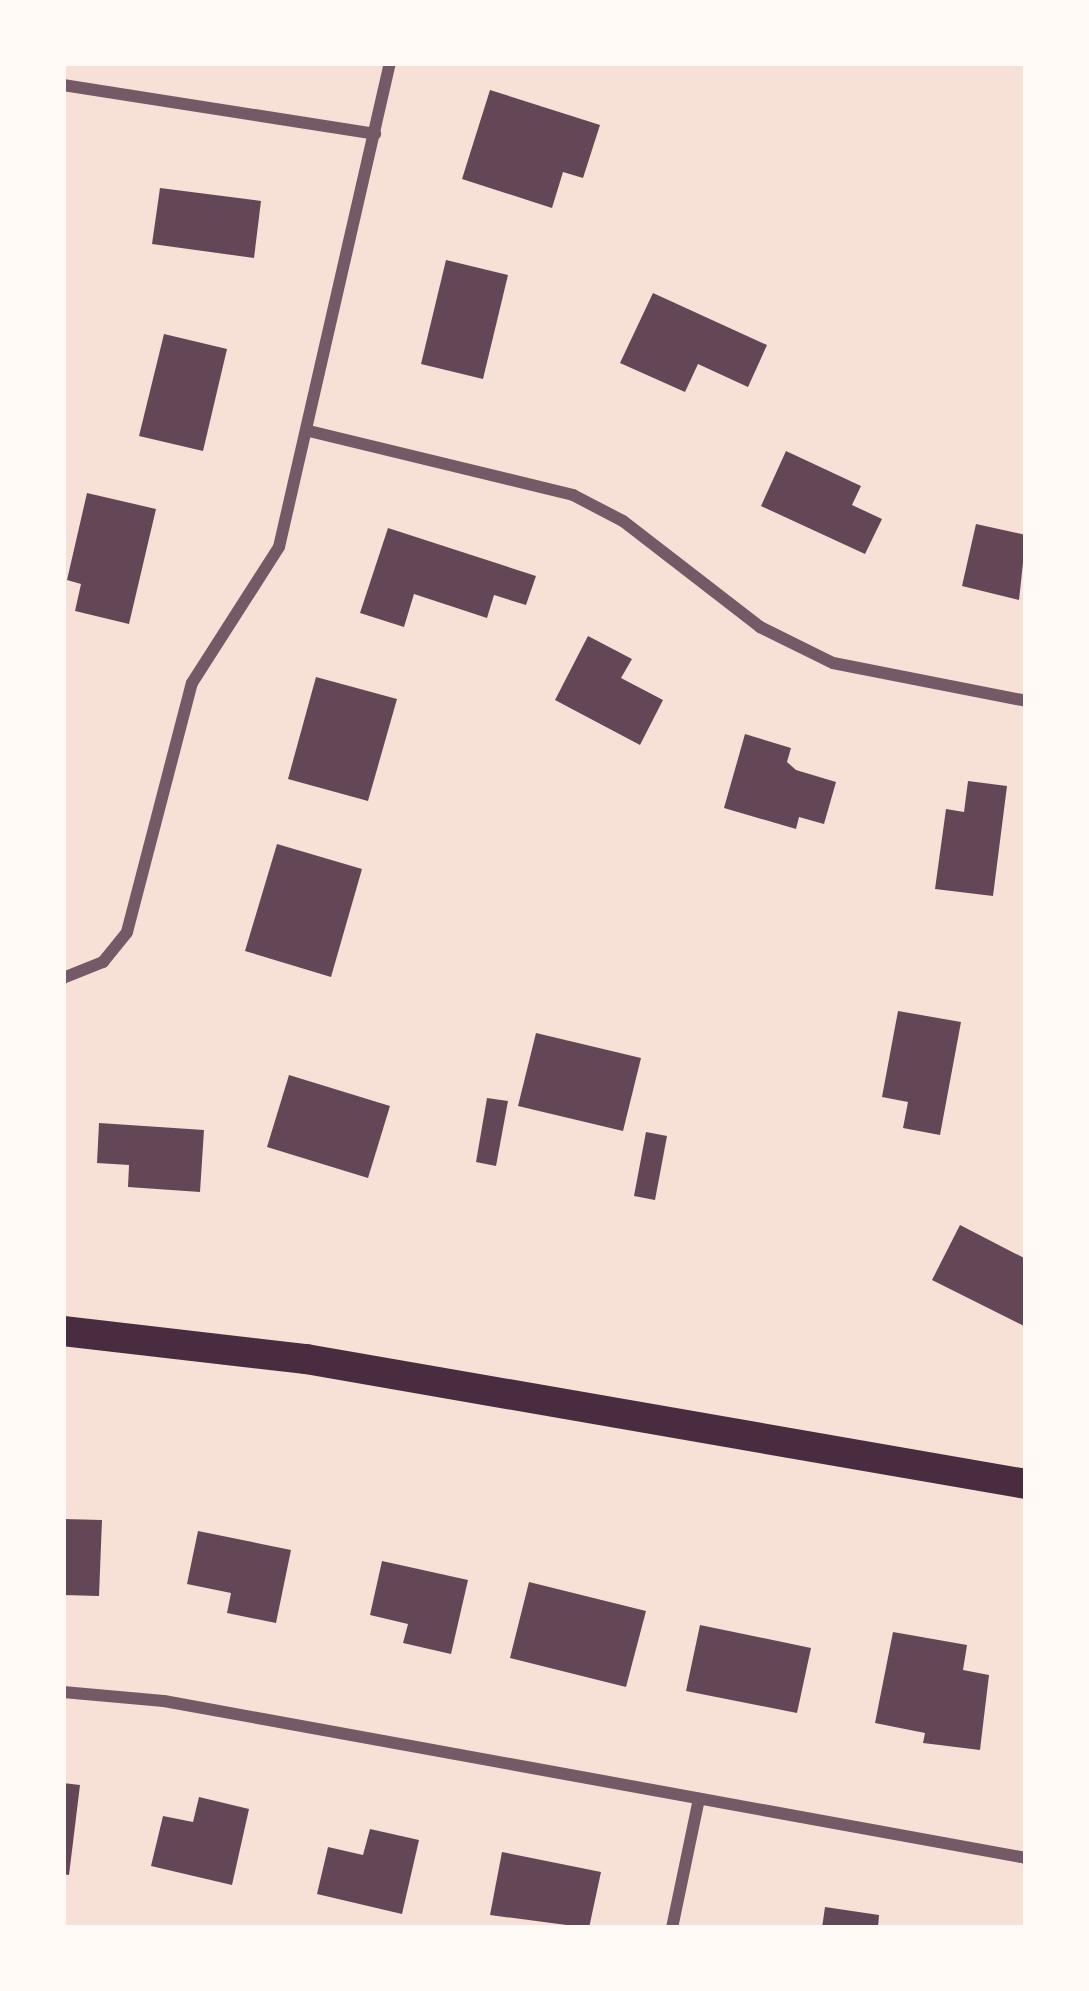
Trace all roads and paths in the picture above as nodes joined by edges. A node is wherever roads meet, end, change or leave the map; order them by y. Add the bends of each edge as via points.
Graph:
1 (390, 63) edge
2 (63, 85) edge
3 (375, 134) junction
4 (309, 431) junction
5 (1026, 701) edge
6 (63, 979) edge
7 (63, 1331) edge
8 (1026, 1484) edge
9 (63, 1692) edge
10 (699, 1799) junction
11 (1026, 1858) edge
12 (672, 1928) edge

1 - 3 street
2 - 3 street
3 - 4 street
4 - 5 street via 573,495 623,521 760,627 833,663
4 - 6 street via 271,565 192,683 127,932 103,962
7 - 8 main road via 306,1359
9 - 10 street via 164,1701
10 - 11 street
10 - 12 street

